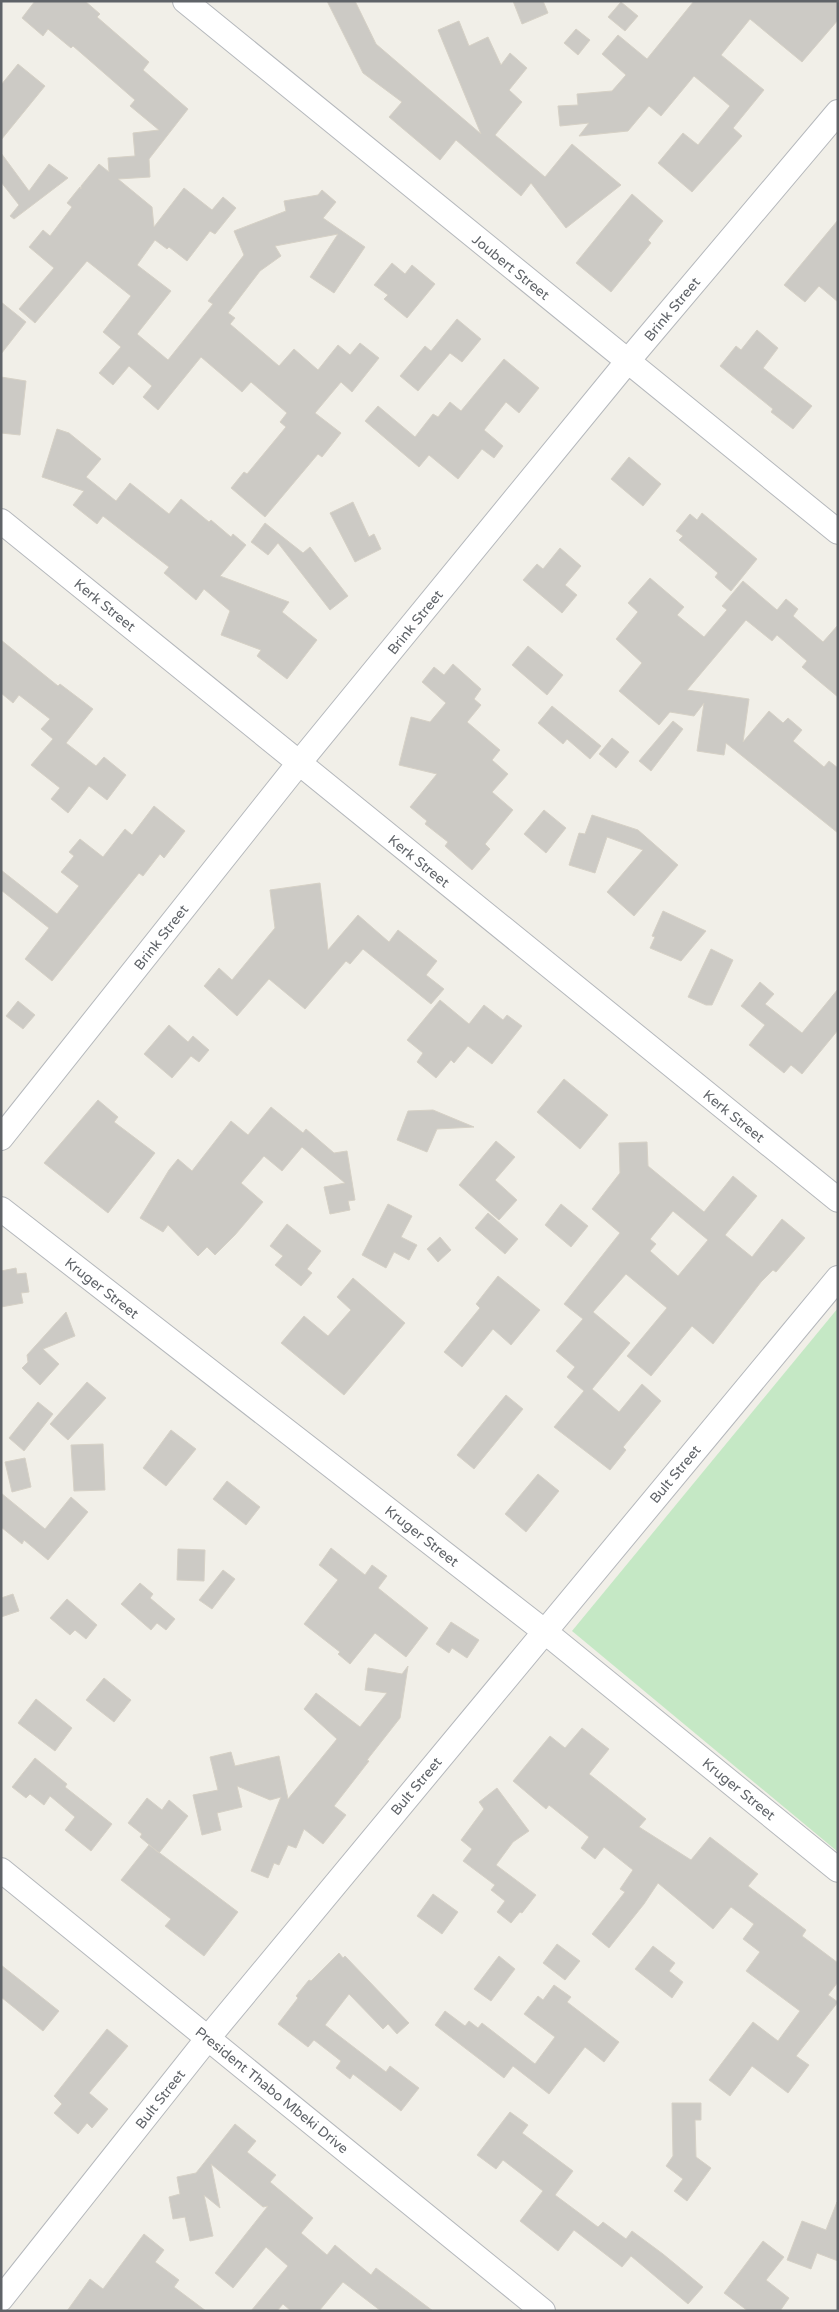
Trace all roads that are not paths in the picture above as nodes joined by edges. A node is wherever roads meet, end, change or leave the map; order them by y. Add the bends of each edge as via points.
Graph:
1 (185, 1) edge
2 (838, 112) edge
3 (627, 362) junction
4 (1, 521) edge
5 (838, 532) edge
6 (299, 763) junction
7 (1, 1138) edge
8 (838, 1200) edge
9 (1, 1209) edge
10 (838, 1278) edge
11 (544, 1630) junction
12 (1, 1870) edge
13 (838, 1870) edge
14 (208, 2038) junction
15 (1, 2299) edge
16 (543, 2311) edge

1 - 3 street, Joubert Street
2 - 3 street, Brink Street
3 - 5 street, Joubert Street
3 - 6 street, Brink Street
4 - 6 street, Kerk Street
6 - 7 street, Brink Street
6 - 8 street, Kerk Street
9 - 11 street, Kruger Street
10 - 11 street, Bult Street
11 - 13 street, Kruger Street
11 - 14 street, Bult Street
12 - 14 street, President Thabo Mbeki Drive
14 - 15 street, Bult Street
14 - 16 street, President Thabo Mbeki Drive

